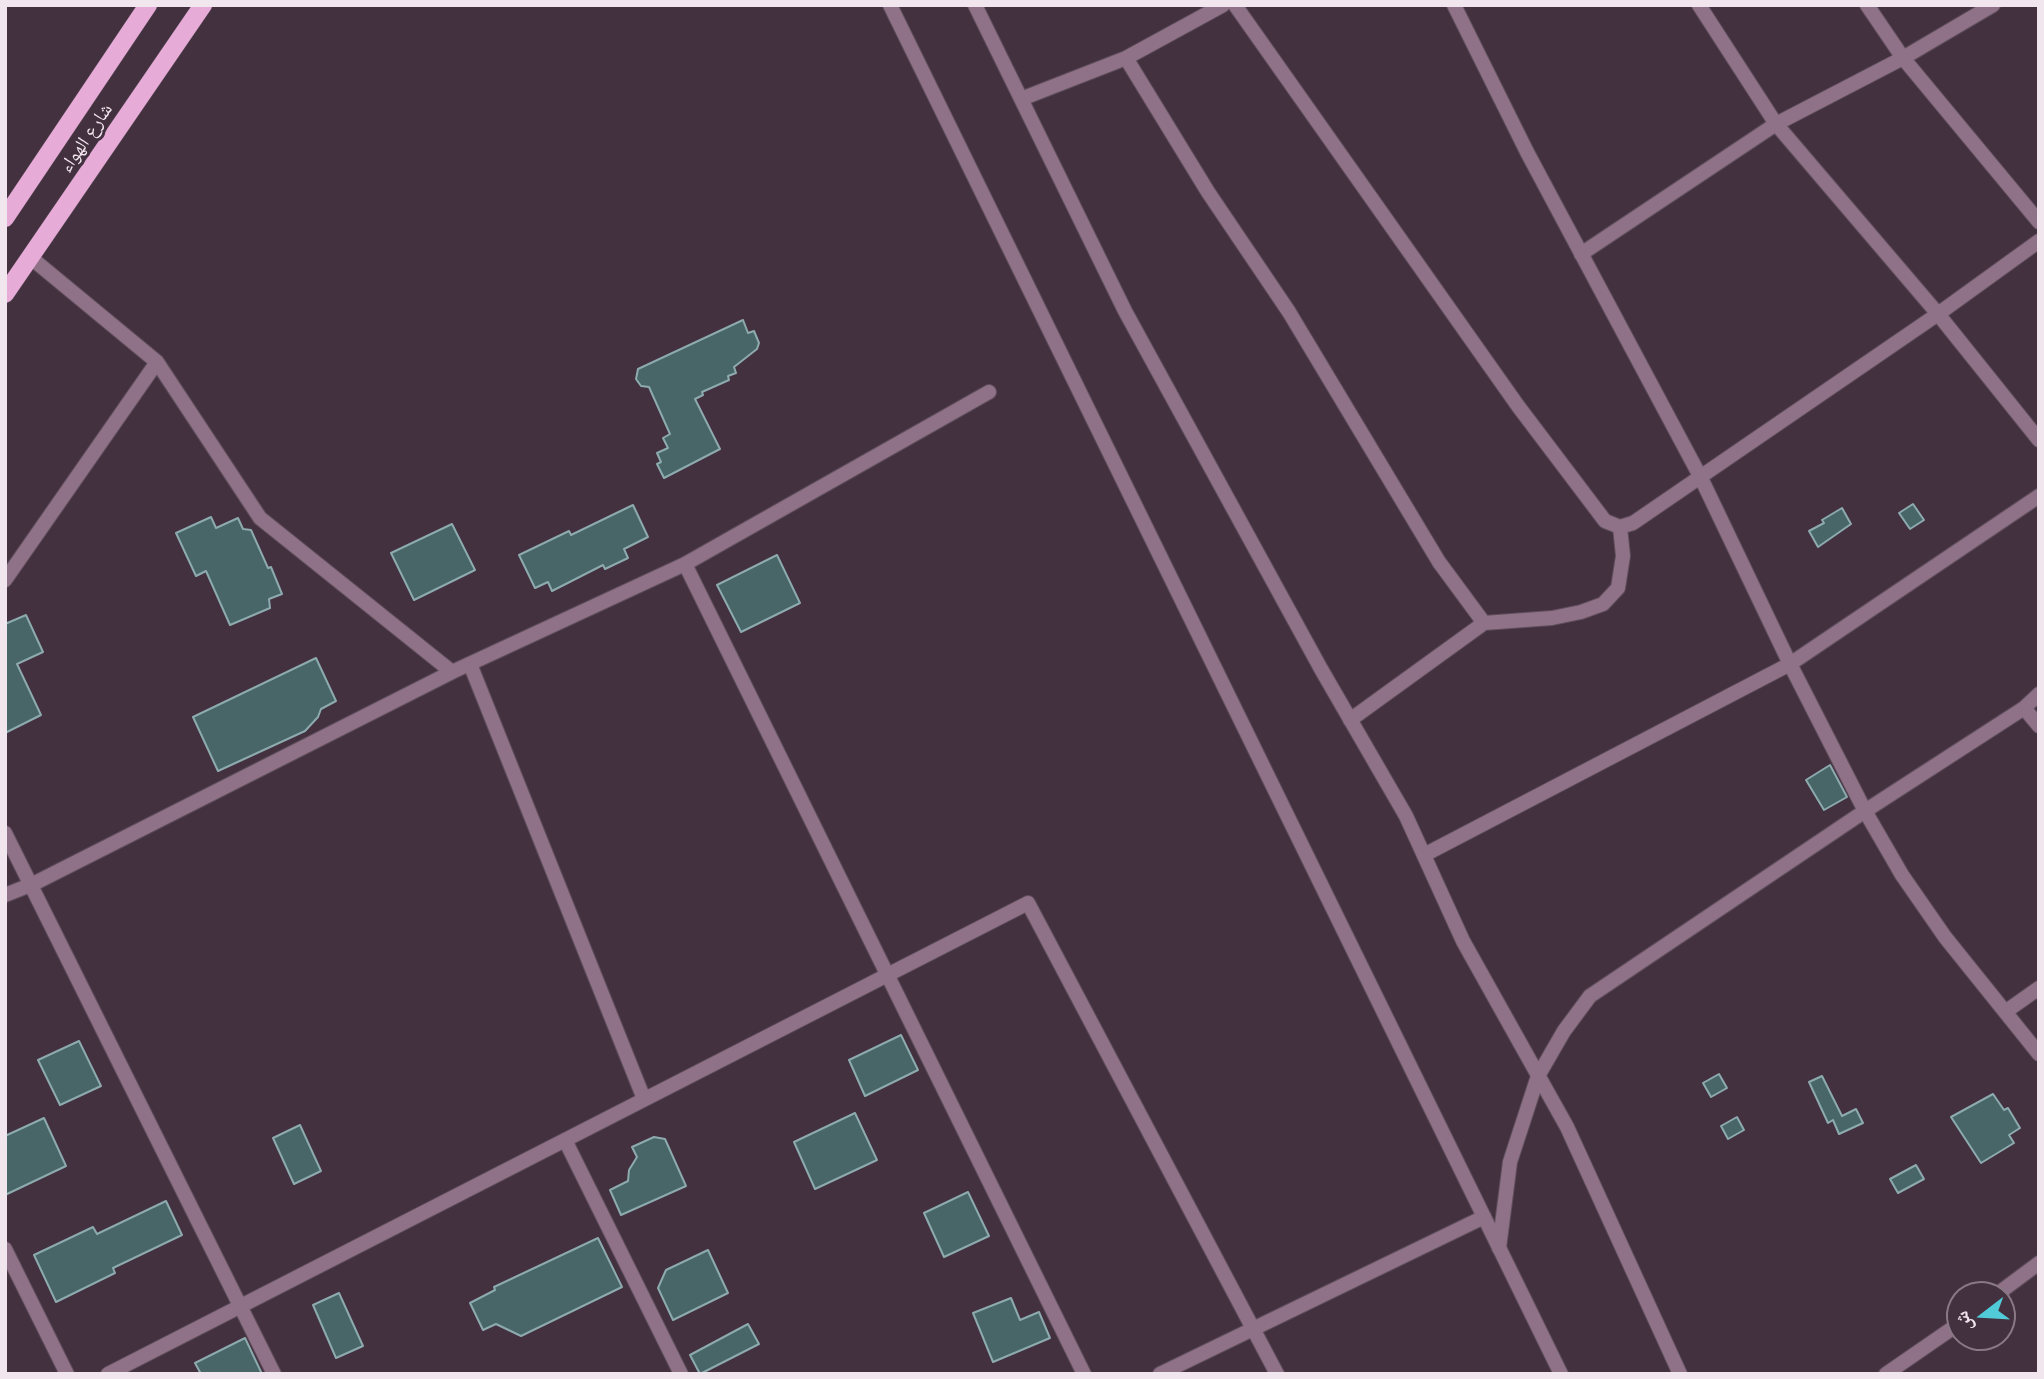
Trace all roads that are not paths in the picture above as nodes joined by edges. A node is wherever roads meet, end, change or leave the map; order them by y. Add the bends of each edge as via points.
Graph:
1 (148, 5) edge
2 (203, 5) edge
3 (890, 5) edge
4 (975, 5) edge
5 (1223, 5) edge
6 (1235, 5) edge
7 (1454, 5) edge
8 (1699, 5) edge
9 (1867, 5) edge
10 (1993, 5) edge
11 (1126, 58) junction
12 (1903, 58) junction
13 (1021, 99) junction
14 (1776, 124) junction
15 (5, 218) edge
16 (2039, 222) edge
17 (2039, 241) edge
18 (1581, 254) junction
19 (30, 257) junction
20 (5, 294) edge
21 (1938, 314) junction
22 (157, 362) junction
23 (989, 392) dead end
24 (2039, 440) edge
25 (1701, 478) junction
26 (2039, 496) edge
27 (1620, 527) junction
28 (685, 564) junction
29 (5, 580) edge
30 (1484, 623) junction
31 (470, 664) junction
32 (1790, 664) junction
33 (452, 672) junction
34 (2039, 694) edge
35 (2024, 708) junction
36 (1350, 720) junction
37 (2039, 726) edge
38 (1865, 811) junction
39 (5, 833) edge
40 (1424, 855) junction
41 (33, 884) junction
42 (5, 895) edge
43 (887, 975) junction
44 (2039, 988) edge
45 (2005, 1012) junction
46 (2039, 1054) edge
47 (1538, 1076) junction
48 (644, 1099) junction
49 (565, 1140) junction
50 (1484, 1217) junction
51 (1499, 1248) junction
52 (5, 1249) edge
53 (2039, 1263) edge
54 (2015, 1281) edge
55 (241, 1306) junction
56 (1253, 1329) junction
57 (1946, 1333) edge
58 (67, 1374) edge
59 (108, 1374) edge
60 (274, 1374) edge
61 (681, 1374) edge
62 (1084, 1374) edge
63 (1160, 1374) edge
64 (1277, 1374) edge
65 (1560, 1374) edge
66 (1680, 1374) edge
67 (1886, 1374) edge

1 - 15 main road, شارع الهواء
2 - 19 main road, شارع الهواء
3 - 50 street
4 - 13 street
5 - 11 street
6 - 27 street via 1518,405 1605,521
7 - 18 street
8 - 14 street
9 - 12 street
10 - 12 street
11 - 13 street
11 - 30 street via 1289,312 1439,562
12 - 14 street
12 - 16 street
13 - 36 street via 1125,311
14 - 18 street
14 - 21 street
17 - 21 street
18 - 25 street
19 - 20 main road, شارع الهواء
19 - 22 street
21 - 24 street
21 - 25 street
22 - 29 street
22 - 33 street via 261,518
23 - 28 street
25 - 27 street
25 - 32 street
26 - 32 street
27 - 30 street via 1623,556 1618,588 1603,604 1552,618
28 - 31 street
28 - 43 street
30 - 36 street
31 - 33 street
31 - 48 street
32 - 38 street
32 - 40 street
33 - 41 street
34 - 35 street
35 - 37 street
35 - 38 street
36 - 40 street
38 - 45 street via 1909,886
38 - 47 street via 1590,996
39 - 41 street
40 - 47 street via 1463,941
41 - 42 street
41 - 55 street
43 - 48 street
43 - 56 street via 1028,903
43 - 62 street
44 - 45 street
45 - 46 street
47 - 51 street via 1510,1162
47 - 66 street via 1567,1127
48 - 49 street
49 - 55 street
49 - 61 street
50 - 51 street
50 - 56 street
51 - 65 street
52 - 58 street
53 - 54 street
55 - 59 street
55 - 60 street
56 - 63 street
56 - 64 street
57 - 67 street

